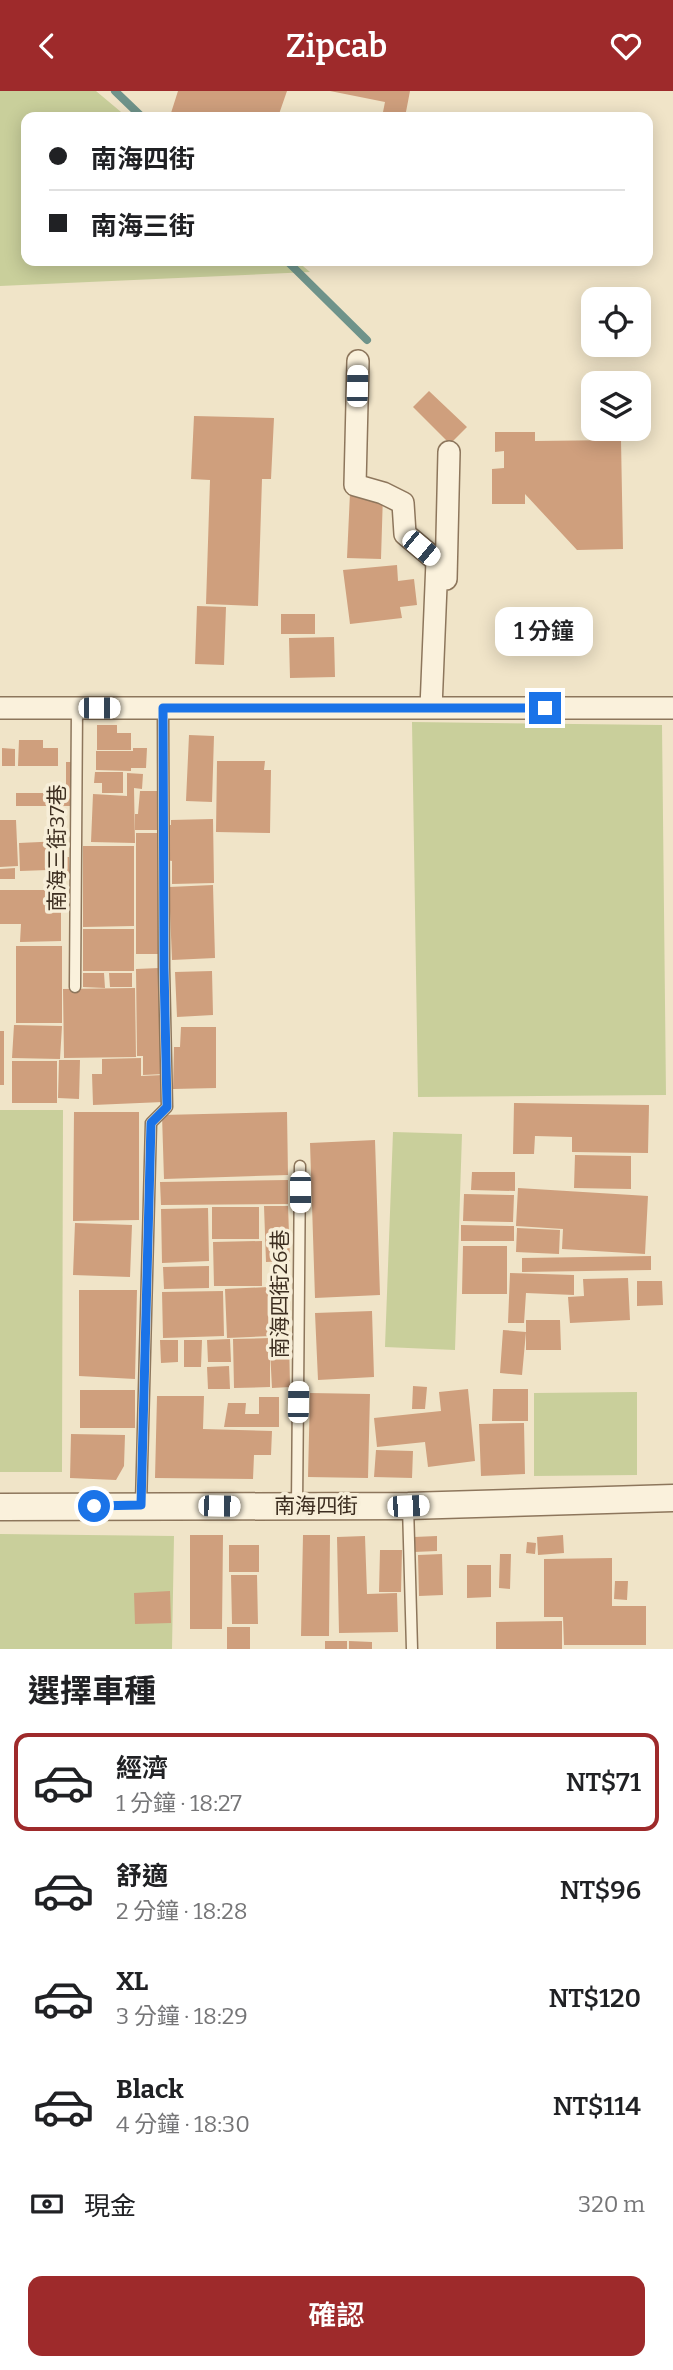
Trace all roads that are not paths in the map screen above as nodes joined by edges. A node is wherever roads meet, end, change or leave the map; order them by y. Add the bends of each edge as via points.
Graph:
1 (358, 361) dead end
2 (449, 452) dead end
3 (0, 708) edge
4 (77, 708) junction
5 (163, 708) junction
6 (437, 708) junction
7 (673, 708) edge
8 (75, 987) dead end
9 (300, 1166) dead end
10 (673, 1498) edge
11 (141, 1505) junction
12 (408, 1506) junction
13 (0, 1507) edge
14 (298, 1507) junction
15 (412, 1649) edge

1 - 6 street via 355,485 404,503 405,534 437,561
2 - 6 street
3 - 4 street
4 - 5 street
4 - 8 lane, 南海三街37巷
5 - 6 street
5 - 11 lane via 167,1107 151,1123
6 - 7 street
9 - 14 lane, 南海四街26巷
10 - 12 street, 南海四街
11 - 13 street, 南海四街
11 - 14 street, 南海四街
12 - 14 street, 南海四街
12 - 15 lane

